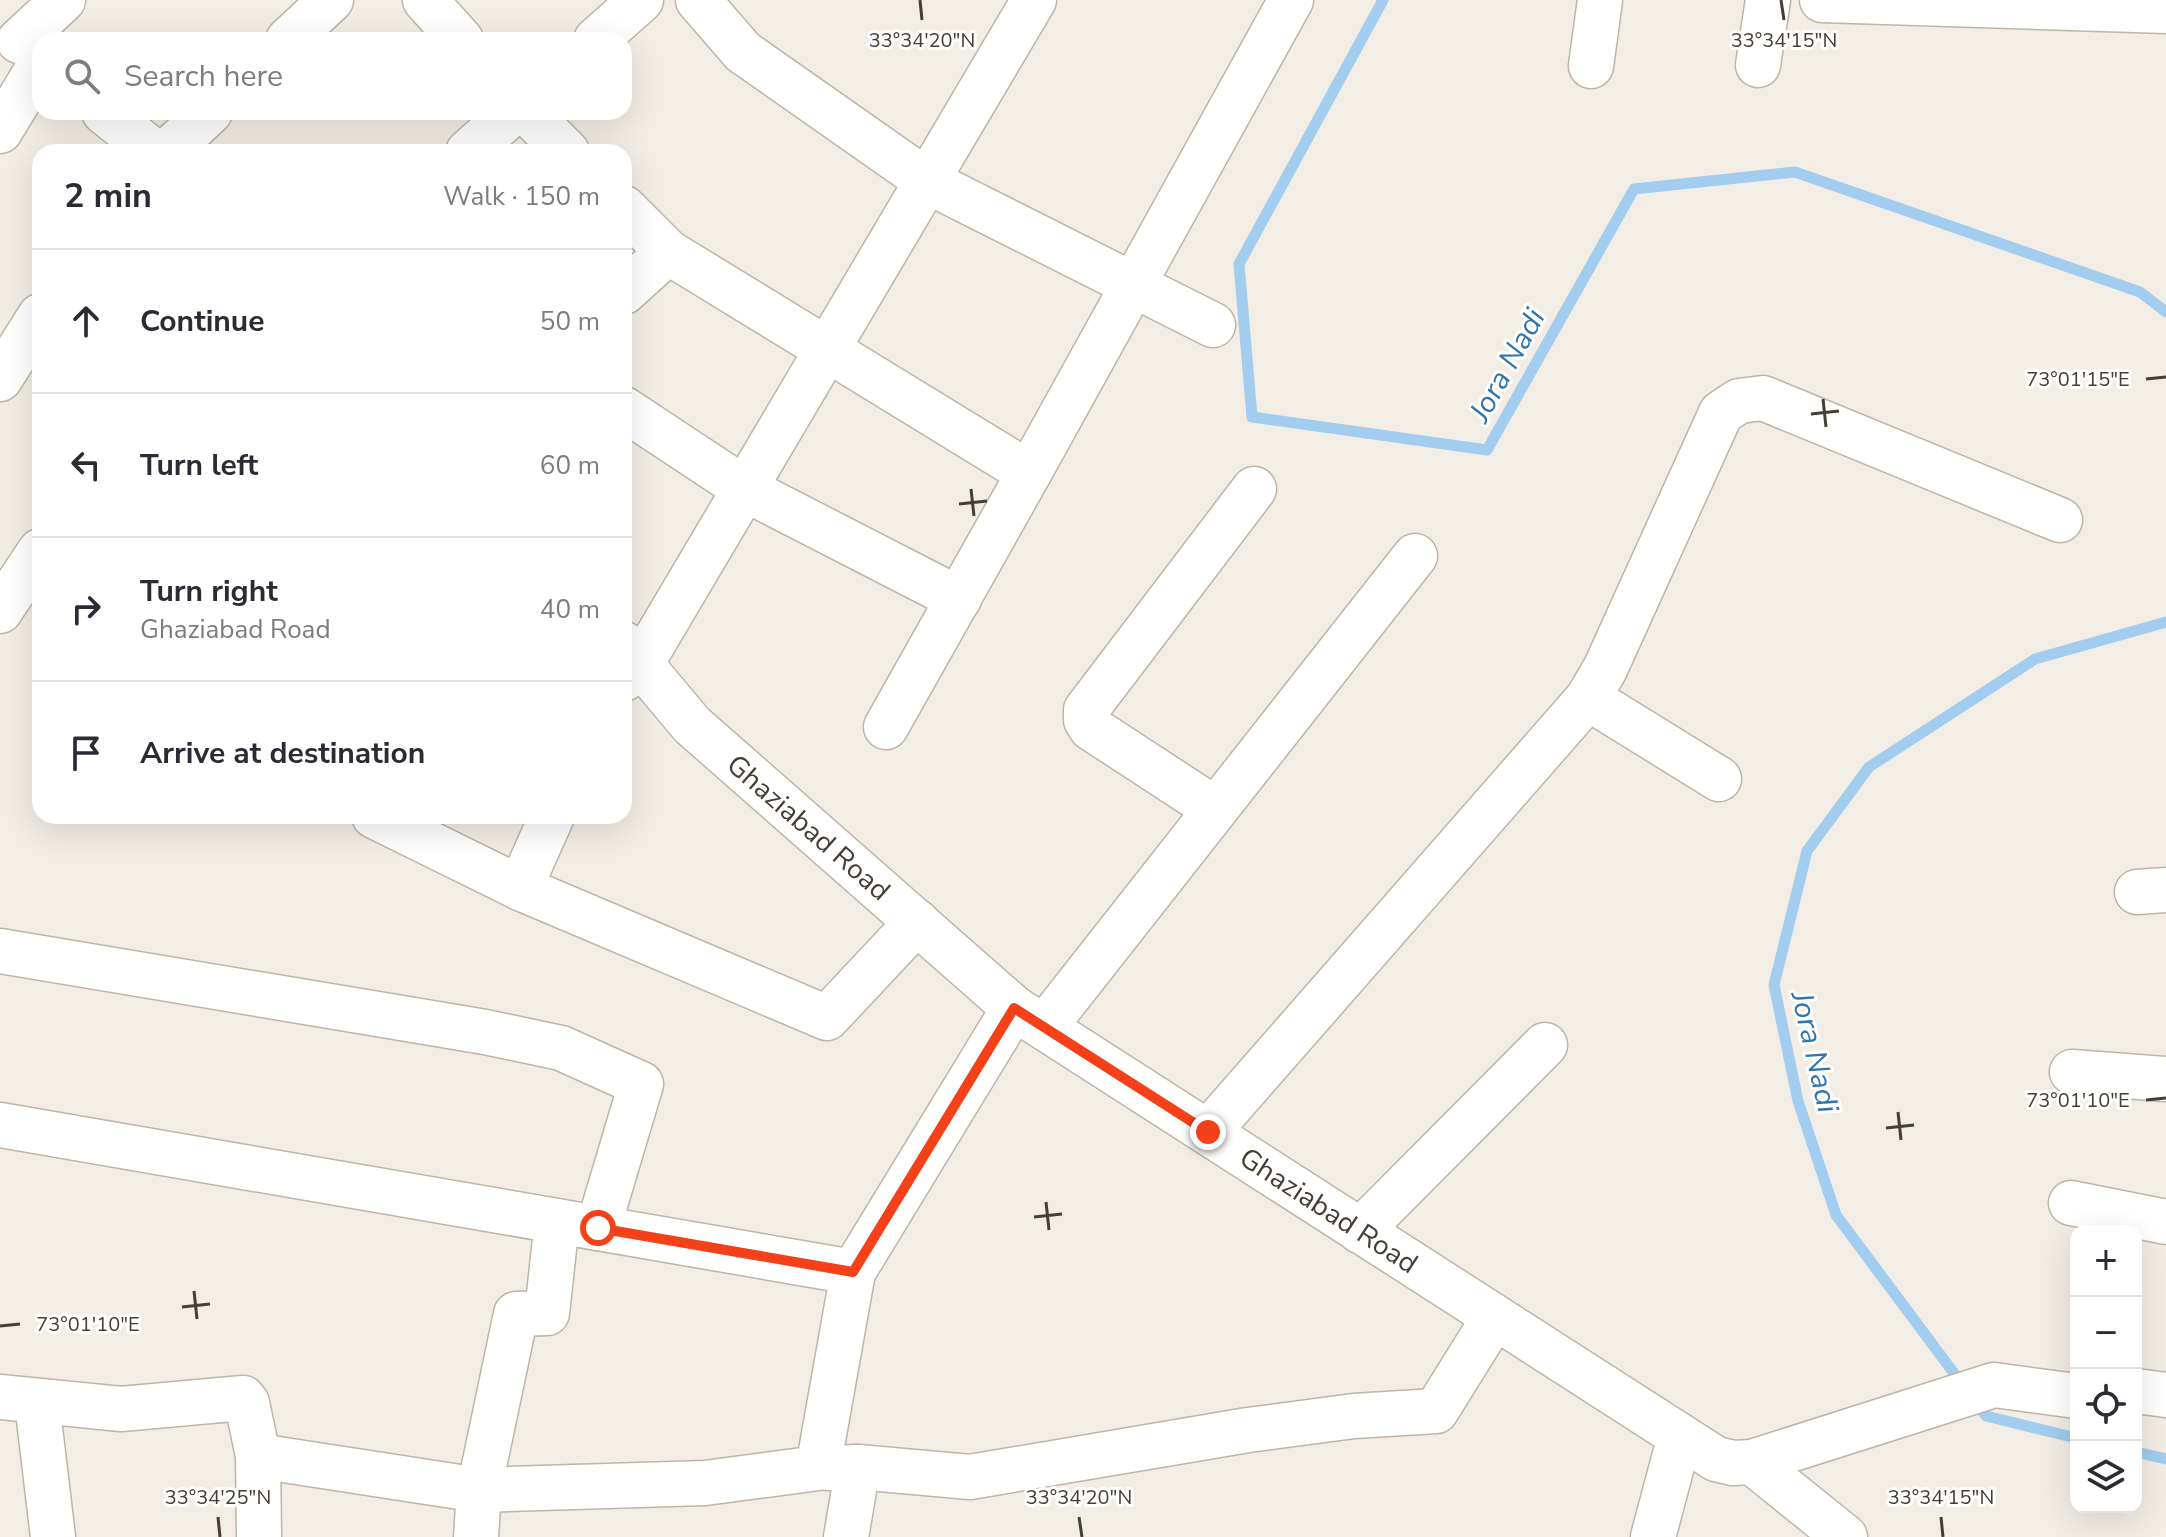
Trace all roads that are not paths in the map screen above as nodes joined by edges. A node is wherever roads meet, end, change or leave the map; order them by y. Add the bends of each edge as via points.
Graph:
1 (63, 0) edge
2 (331, 0) edge
3 (425, 0) edge
4 (641, 0) edge
5 (698, 0) edge
6 (1034, 0) edge
7 (1291, 0) edge
8 (1600, 0) edge
9 (1768, 0) edge
10 (1822, 0) edge
11 (2166, 11) edge
12 (37, 32) edge
13 (297, 32) edge
14 (454, 32) edge
15 (605, 32) edge
16 (25, 47) edge
17 (1758, 65) dead end
18 (1591, 66) dead end
19 (114, 120) edge
20 (198, 120) edge
21 (504, 120) edge
22 (535, 120) edge
23 (0, 131) edge
24 (144, 144) edge
25 (163, 144) edge
26 (477, 144) edge
27 (559, 144) edge
28 (927, 181) junction
29 (632, 216) edge
30 (668, 252) junction
31 (1132, 284) junction
32 (632, 285) edge
33 (1213, 325) dead end
34 (32, 329) edge
35 (827, 349) junction
36 (0, 379) edge
37 (632, 414) edge
38 (1029, 473) junction
39 (745, 489) junction
40 (1254, 489) dead end
41 (2060, 520) dead end
42 (1415, 556) dead end
43 (32, 563) edge
44 (959, 599) junction
45 (0, 611) edge
46 (632, 659) edge
47 (632, 664) edge
48 (1588, 698) junction
49 (886, 727) dead end
50 (1719, 779) dead end
51 (1215, 809) junction
52 (390, 824) edge
53 (548, 824) edge
54 (520, 888) junction
55 (917, 922) junction
56 (0, 951) edge
57 (1030, 1016) junction
58 (1545, 1045) dead end
59 (2072, 1072) dead end
60 (2166, 1079) edge
61 (0, 1125) edge
62 (1208, 1132) junction
63 (2071, 1203) dead end
64 (2166, 1222) edge
65 (577, 1224) junction
66 (1360, 1231) junction
67 (853, 1272) junction
68 (1494, 1318) junction
69 (2142, 1392) edge
70 (2070, 1395) edge
71 (2166, 1395) edge
72 (18, 1400) edge
73 (1680, 1436) junction
74 (258, 1456) junction
75 (1742, 1463) junction
76 (838, 1468) junction
77 (479, 1490) junction
78 (53, 1537) edge
79 (259, 1537) edge
80 (476, 1537) edge
81 (846, 1537) edge
82 (1653, 1537) edge
83 (1845, 1537) edge

1 - 12 street
2 - 13 street
3 - 14 street
4 - 15 street
5 - 28 street via 743,52
6 - 28 street
7 - 31 street
8 - 18 street
9 - 17 street
10 - 11 street
16 - 23 street
19 - 24 street
20 - 25 street
21 - 26 street
22 - 27 street
28 - 31 street
28 - 35 street
29 - 30 street
30 - 32 street
30 - 35 street
31 - 33 street
31 - 38 street
34 - 36 street
35 - 38 street
35 - 39 street
37 - 39 street
38 - 44 street
39 - 44 street
39 - 46 street
40 - 51 street via 1086,710 1091,728
41 - 48 street via 1763,398 1739,401 1721,413
42 - 51 street
43 - 45 street
44 - 49 street
47 - 55 street, Ghaziabad Road via 692,725
48 - 50 street
48 - 62 street
51 - 57 street
52 - 54 street
53 - 54 street
54 - 55 street via 827,1018
55 - 57 street, Ghaziabad Road
56 - 65 street via 561,1048 641,1084
57 - 62 street, Ghaziabad Road
57 - 67 street
58 - 66 street
59 - 60 street
61 - 65 street
62 - 66 street, Ghaziabad Road
63 - 64 street
65 - 67 street
65 - 77 street via 547,1313 516,1314
66 - 68 street, Ghaziabad Road
67 - 76 street
68 - 73 street, Ghaziabad Road
68 - 76 street via 1436,1411 1248,1430 970,1477
69 - 71 street
70 - 75 street via 1994,1385
72 - 74 street via 121,1409 243,1398
72 - 78 street
73 - 75 street, Ghaziabad Road via 1716,1459
73 - 82 street
74 - 77 street
74 - 79 street
75 - 83 street, Ghaziabad Road
76 - 77 street via 705,1483
76 - 81 street
77 - 80 street

